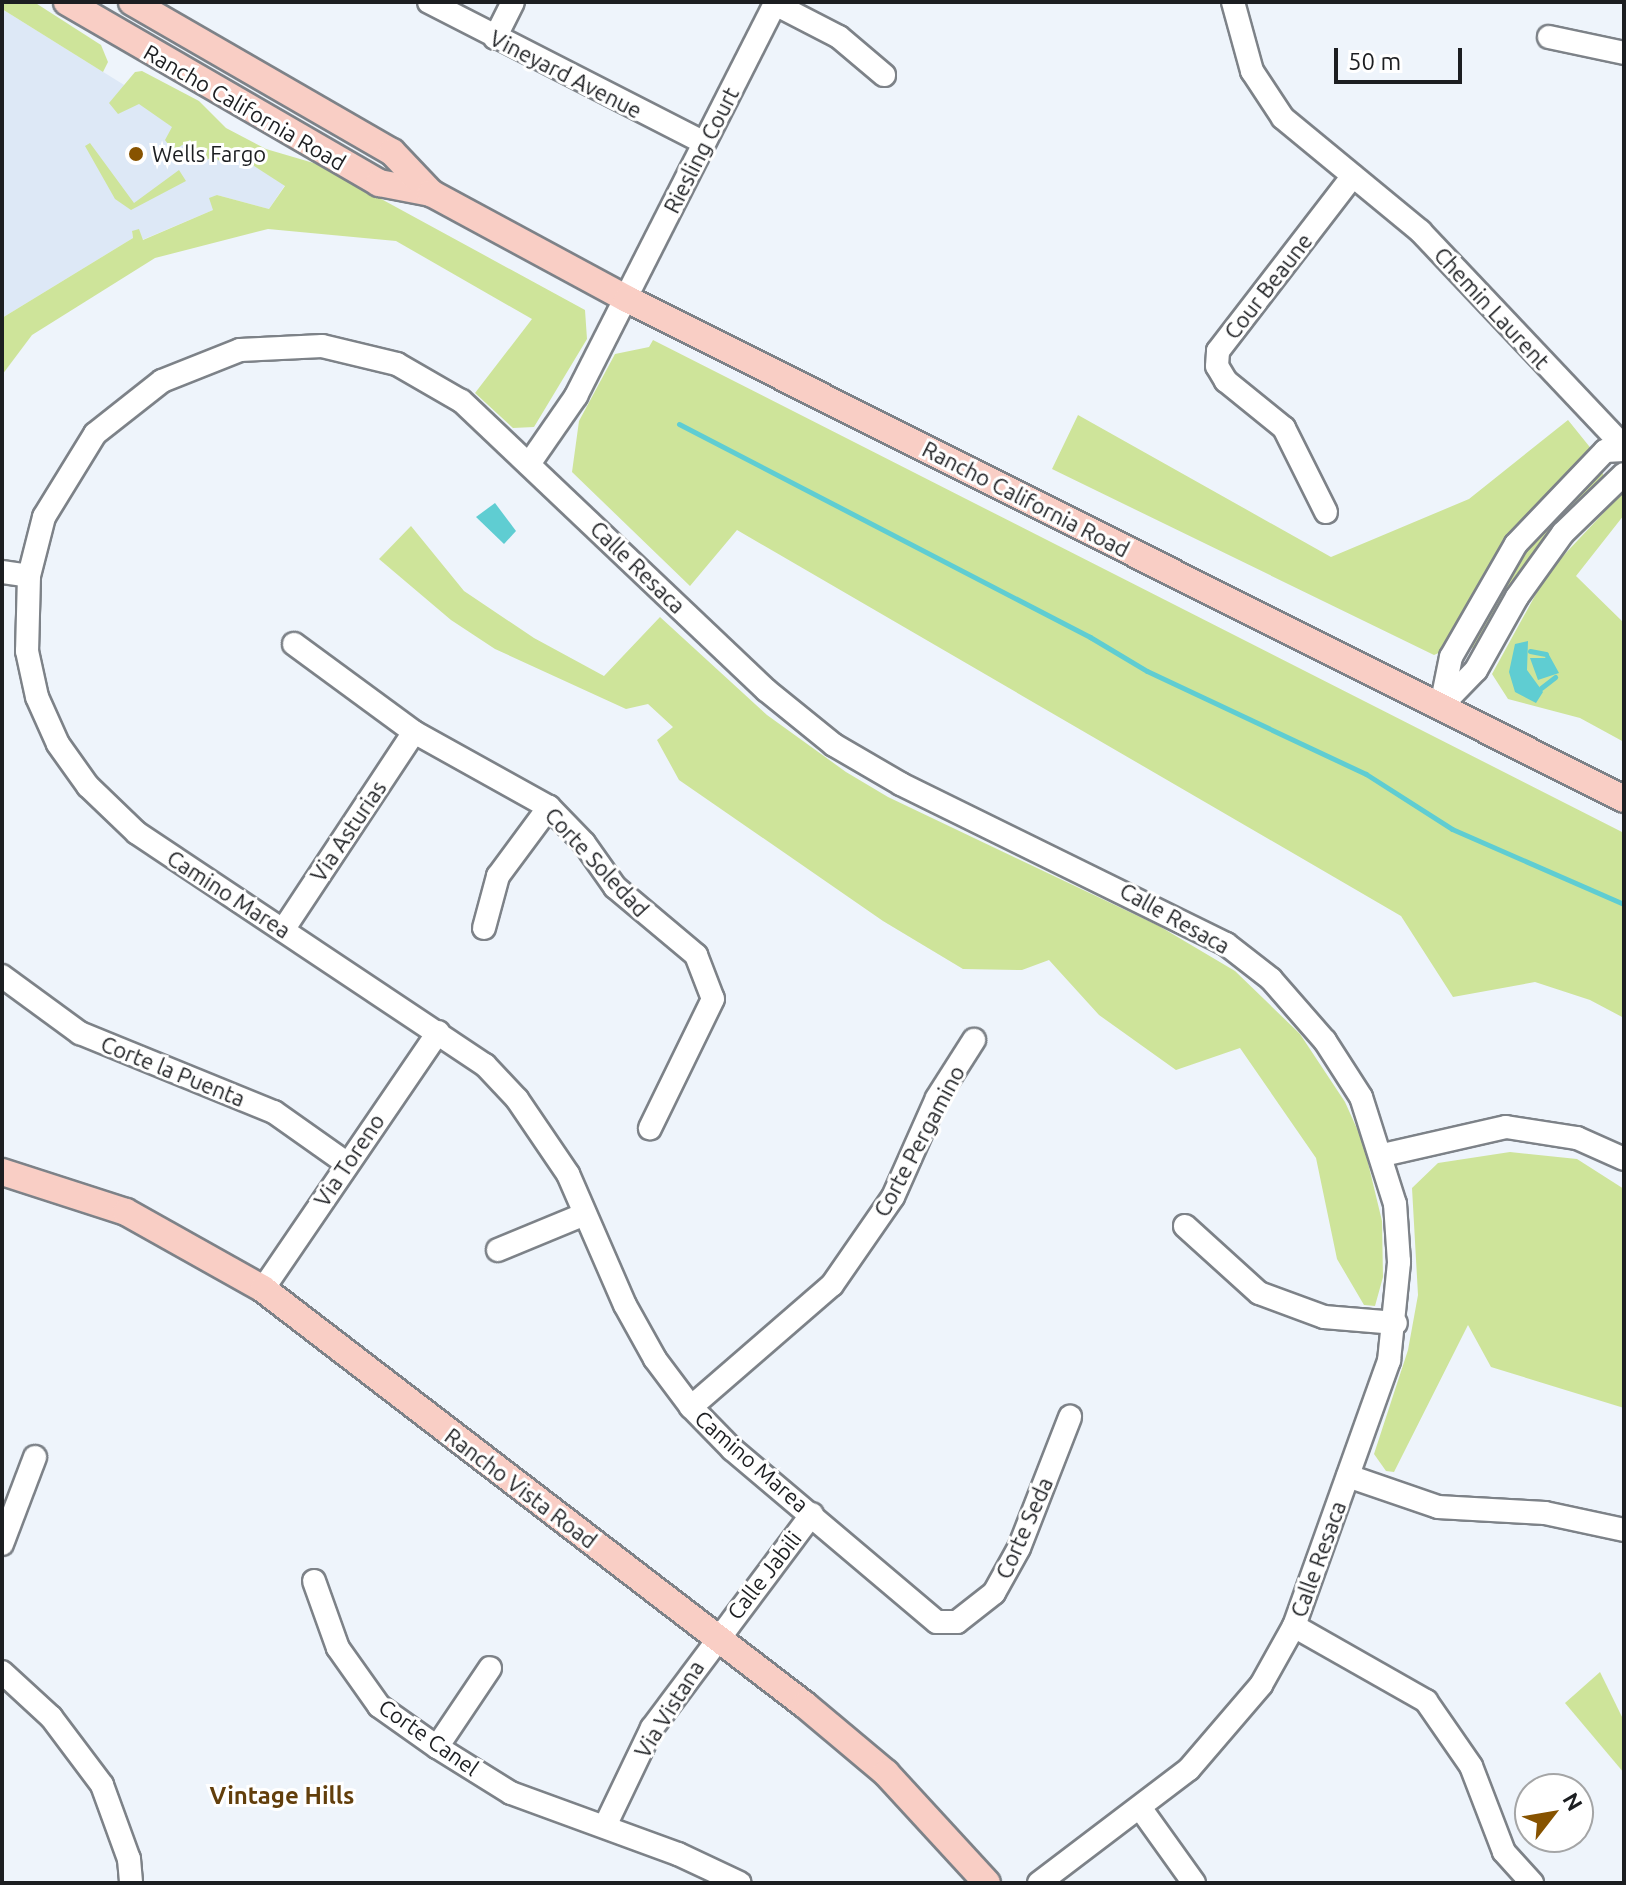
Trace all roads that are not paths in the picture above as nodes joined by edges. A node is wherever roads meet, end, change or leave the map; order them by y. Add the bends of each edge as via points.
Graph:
1 (67, 2) edge
2 (132, 2) edge
3 (429, 2) edge
4 (513, 2) edge
5 (1233, 2) edge
6 (776, 3) edge
7 (1549, 37) dead end
8 (495, 38) junction
9 (136, 45) junction
10 (1624, 53) edge
11 (884, 75) dead end
12 (308, 105) junction
13 (704, 143) junction
14 (1353, 176) junction
15 (431, 193) junction
16 (627, 299) junction
17 (1624, 448) edge
18 (529, 464) junction
19 (1624, 474) edge
20 (1326, 512) dead end
21 (2, 572) edge
22 (29, 576) junction
23 (294, 644) dead end
24 (1441, 706) junction
25 (414, 732) junction
26 (1624, 799) edge
27 (549, 807) junction
28 (484, 928) dead end
29 (283, 930) junction
30 (2, 976) edge
31 (438, 1032) junction
32 (974, 1040) dead end
33 (650, 1128) dead end
34 (1383, 1155) junction
35 (1624, 1159) edge
36 (346, 1163) junction
37 (2, 1172) edge
38 (585, 1214) junction
39 (1185, 1226) dead end
40 (498, 1250) dead end
41 (263, 1289) junction
42 (1396, 1323) junction
43 (691, 1407) junction
44 (1070, 1417) dead end
45 (35, 1457) dead end
46 (1348, 1476) junction
47 (812, 1514) junction
48 (1624, 1530) edge
49 (2, 1544) edge
50 (314, 1581) dead end
51 (957, 1622) joint
52 (1294, 1626) junction
53 (715, 1637) junction
54 (490, 1668) dead end
55 (2, 1672) edge
56 (437, 1747) junction
57 (1141, 1809) junction
58 (605, 1826) junction
59 (131, 1883) edge
60 (740, 1883) edge
61 (987, 1883) edge
62 (1039, 1883) edge
63 (1194, 1883) edge
64 (1532, 1883) edge

1 - 9 main road, Rancho California Road
2 - 12 main road, Rancho California Road
3 - 8 street, Vineyard Avenue
4 - 8 street
5 - 14 street, Chemin Laurent via 1252,71 1283,118
6 - 11 street via 839,37
6 - 13 street, Riesling Court
7 - 10 street
8 - 13 street, Vineyard Avenue
9 - 12 main road via 165,40 272,100
9 - 15 main road, Rancho California Road via 379,183
12 - 15 main road, Rancho California Road via 392,152
13 - 16 street, Riesling Court
14 - 17 street, Chemin Laurent via 1420,231
14 - 20 street, Cour Beaune via 1218,351 1217,366 1226,381 1284,428
15 - 16 main road, Rancho California Road
16 - 18 street, Riesling Court via 576,396
16 - 24 main road, Rancho California Road
17 - 24 street via 1605,451 1516,544 1451,657
18 - 22 street, Camino Marea via 461,401 397,364 322,346 240,350 162,381 95,434 44,517
18 - 34 street, Calle Resaca via 766,690 834,745 901,784 1176,915 1271,979 1325,1041 1361,1097
19 - 24 street via 1563,533 1517,597 1476,670
21 - 22 street
22 - 29 street, Camino Marea via 27,651 37,697 58,744 88,786 137,833
23 - 25 street, Corte Soledad
24 - 26 main road, Rancho California Road
25 - 27 street, Corte Soledad
25 - 29 street, Via Asturias
27 - 28 street via 498,876
27 - 33 street, Corte Soledad via 584,843 615,887 696,955 713,999
29 - 31 street, Camino Marea
30 - 36 street, Corte la Puenta via 80,1033 274,1112
31 - 36 street, Via Toreno
31 - 38 street, Camino Marea via 485,1065 517,1099 568,1174
32 - 43 street, Corte Pergamino via 937,1098 893,1197 832,1285
34 - 35 street via 1506,1127 1577,1138
34 - 42 street, Calle Resaca via 1395,1204
36 - 41 street, Via Toreno
37 - 41 main road, Rancho Vista Road via 126,1212
38 - 40 street
38 - 43 street, Camino Marea via 625,1305
39 - 42 street via 1259,1293 1324,1317
41 - 53 main road, Rancho Vista Road
42 - 46 street, Calle Resaca via 1389,1361
43 - 47 street, Camino Marea via 732,1449
44 - 51 street, Corte Seda via 1019,1548 994,1593
45 - 49 street
46 - 48 street via 1438,1507 1545,1513
46 - 52 street, Calle Resaca
47 - 51 street, Camino Marea via 937,1622
47 - 53 street, Calle Jabili
50 - 56 street, Corte Canel via 338,1648 379,1706
52 - 57 street, Calle Resaca via 1261,1685 1230,1726
52 - 64 street via 1426,1701 1471,1766 1504,1852
53 - 58 street, Via Vistana via 652,1728
53 - 61 main road, Rancho Vista Road via 886,1773
54 - 56 street
55 - 59 street via 51,1717 102,1785 129,1859
56 - 58 street, Corte Canel via 511,1793
57 - 62 street, Calle Resaca
57 - 63 street
58 - 60 street, Corte Canel

